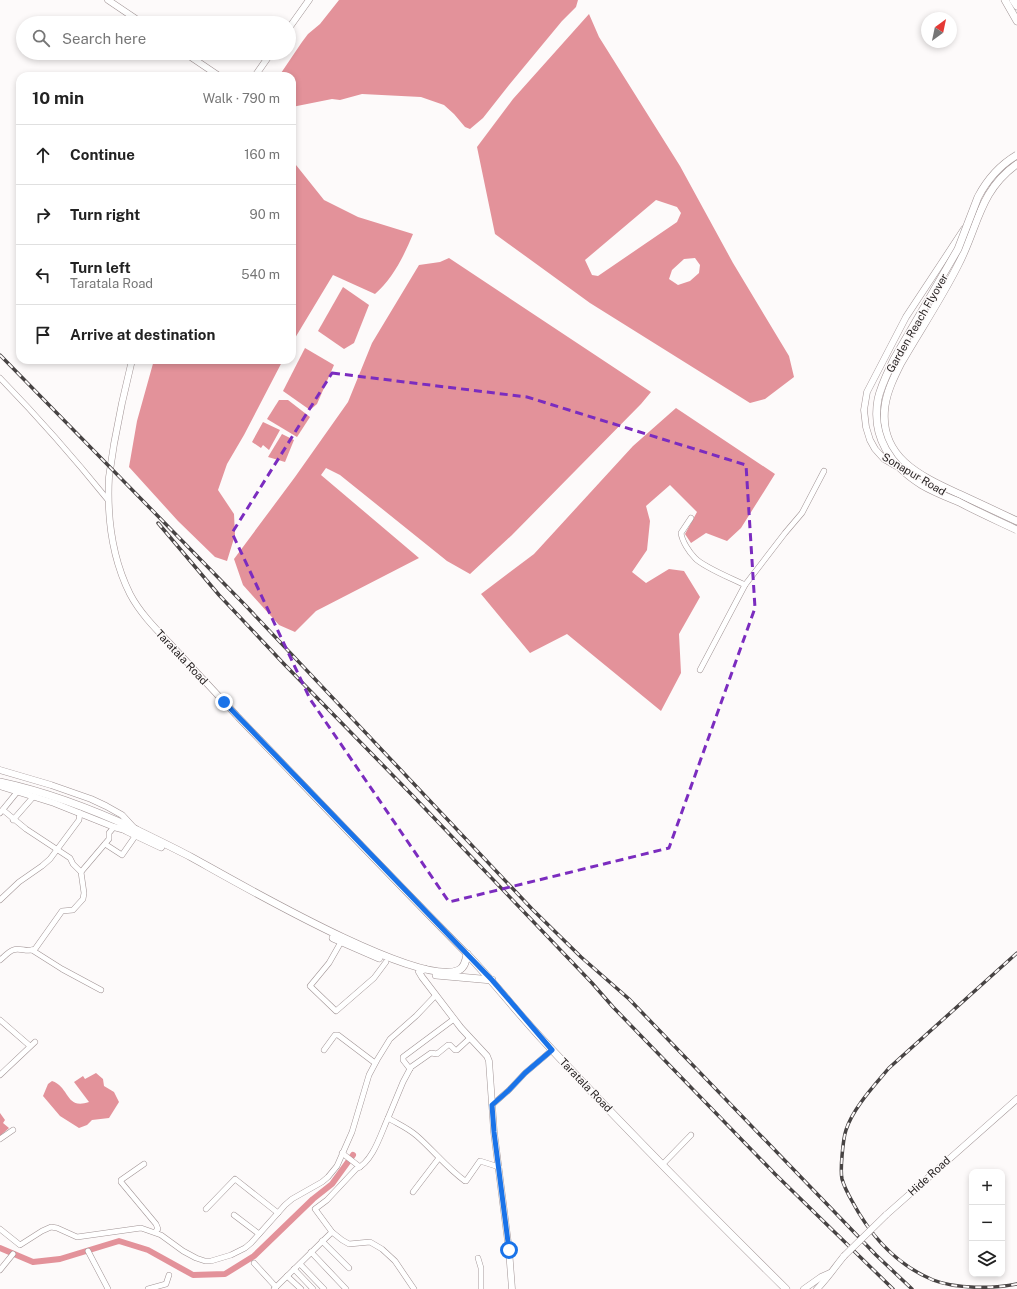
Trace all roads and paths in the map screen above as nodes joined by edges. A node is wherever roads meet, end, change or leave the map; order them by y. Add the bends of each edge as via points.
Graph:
1 (108, 0) edge
2 (309, 0) edge
3 (1005, 0) edge
4 (1014, 0) edge
5 (1017, 6) edge
6 (132, 16) edge
7 (296, 18) edge
8 (1017, 21) edge
9 (195, 60) edge
10 (266, 60) edge
11 (212, 72) edge
12 (258, 72) edge
13 (1017, 155) edge
14 (1017, 164) edge
15 (131, 364) edge
16 (0, 378) edge
17 (824, 471) dead end
18 (108, 500) junction
19 (691, 518) dead end
20 (1017, 521) edge
21 (1017, 529) edge
22 (745, 585) junction
23 (700, 670) dead end
24 (0, 770) edge
25 (0, 782) edge
26 (0, 786) edge
27 (18, 791) junction
28 (34, 796) junction
29 (1, 812) edge
30 (80, 813) junction
31 (105, 816) junction
32 (13, 820) junction
33 (114, 827) junction
34 (126, 831) junction
35 (135, 832) junction
36 (105, 844) junction
37 (57, 849) junction
38 (81, 872) junction
39 (0, 900) edge
40 (341, 942) junction
41 (32, 950) junction
42 (468, 954) junction
43 (0, 960) edge
44 (386, 962) junction
45 (422, 971) junction
46 (492, 980) junction
47 (101, 990) dead end
48 (436, 995) junction
49 (454, 1019) junction
50 (0, 1020) edge
51 (470, 1038) junction
52 (35, 1042) dead end
53 (30, 1046) junction
54 (324, 1050) dead end
55 (552, 1050) junction
56 (375, 1063) junction
57 (410, 1069) junction
58 (0, 1075) edge
59 (1017, 1099) edge
60 (492, 1105) junction
61 (388, 1118) junction
62 (13, 1130) dead end
63 (691, 1135) dead end
64 (0, 1139) edge
65 (342, 1153) junction
66 (439, 1158) junction
67 (144, 1164) dead end
68 (662, 1165) junction
69 (499, 1166) junction
70 (360, 1167) junction
71 (413, 1192) dead end
72 (206, 1209) dead end
73 (278, 1213) junction
74 (234, 1215) dead end
75 (0, 1228) edge
76 (155, 1232) junction
77 (332, 1232) junction
78 (259, 1234) junction
79 (322, 1241) junction
80 (88, 1251) dead end
81 (311, 1252) junction
82 (13, 1254) dead end
83 (478, 1258) dead end
84 (254, 1263) dead end
85 (300, 1264) junction
86 (349, 1268) dead end
87 (294, 1269) junction
88 (0, 1270) edge
89 (830, 1272) junction
90 (168, 1275) dead end
91 (287, 1276) junction
92 (275, 1288) edge
93 (108, 1289) edge
94 (148, 1289) edge
95 (300, 1289) edge
96 (312, 1289) edge
97 (324, 1289) edge
98 (346, 1289) edge
99 (414, 1289) edge
100 (481, 1289) edge
101 (512, 1289) edge
102 (786, 1289) edge
103 (804, 1289) edge
104 (816, 1289) edge

1 - 6 street
2 - 7 street
3 - 8 main road
4 - 5 main road
9 - 11 street
10 - 12 street
13 - 21 main road, Garden Reach Flyover, bridge via 998,170 980,194 958,249 894,359 880,392 876,414 883,445 902,471 924,486
14 - 20 main road, Garden Reach Flyover via 998,181 985,201 965,252 894,376 884,414 890,442 907,466 928,480
14 - 21 street, Sonapur Road via 990,188 906,317 867,392 864,410 870,440 884,459 955,499
15 - 18 street, Taratala Road via 110,466
16 - 18 street via 37,416
17 - 22 street via 802,513
18 - 42 street, Taratala Road via 116,558 131,596 142,612 230,708
19 - 22 street via 681,533 695,558
22 - 23 street
24 - 35 street via 51,785 106,806 122,815
25 - 31 main road
26 - 27 street
27 - 28 street
27 - 29 street
28 - 30 street
28 - 32 street
29 - 32 street
30 - 33 street
30 - 37 street via 79,820
31 - 34 main road
31 - 35 main road
32 - 37 street
33 - 34 street
33 - 36 street
34 - 35 main road
35 - 36 street via 122,855
35 - 40 main road
35 - 45 main road via 190,856 275,904 336,934
36 - 38 street
37 - 38 street via 70,858
37 - 39 street via 46,863 19,882
38 - 41 street via 83,899 73,910 62,911
40 - 44 main road
40 - 44 street via 332,959 310,986 336,1011 374,978
41 - 43 street via 15,949
41 - 47 street
42 - 45 main road via 459,970
42 - 46 main road, Taratala Road
44 - 45 main road
45 - 46 main road via 449,977
45 - 48 street via 422,978
46 - 55 main road, Taratala Road
48 - 49 street
48 - 56 street via 390,1039
49 - 51 street
49 - 57 street via 403,1057
50 - 53 street
51 - 57 street via 457,1050 448,1045 437,1054 431,1053
51 - 60 street via 489,1061
52 - 53 street
53 - 58 street
54 - 56 street via 335,1035 338,1035
55 - 60 street
55 - 68 main road, Taratala Road
56 - 65 street via 352,1132
57 - 61 street
59 - 89 street, Hide Road, bridge via 886,1215
60 - 69 street
61 - 66 street via 417,1136
61 - 70 street via 376,1149
62 - 64 street
63 - 68 street
65 - 70 street
65 - 73 street via 337,1166 328,1177 292,1200
66 - 69 street via 466,1181 480,1161
66 - 71 street
67 - 76 street via 121,1182 156,1224 158,1229
68 - 102 main road, Taratala Road
69 - 101 street
70 - 77 street via 315,1209
72 - 73 street via 235,1179
73 - 78 street
74 - 78 street
75 - 76 street via 20,1245 51,1227 77,1237 138,1228
76 - 78 street via 183,1251 205,1261 231,1255 245,1248
77 - 79 street
77 - 99 street via 349,1244 370,1242 382,1249 395,1261
79 - 81 street
79 - 86 street
80 - 93 street
81 - 85 street
81 - 98 street
82 - 88 street
83 - 100 street via 481,1268
84 - 92 street
85 - 87 street
85 - 97 street
87 - 91 street
87 - 96 street
89 - 103 street
89 - 104 street
90 - 94 street via 166,1284
91 - 92 street
91 - 95 street

